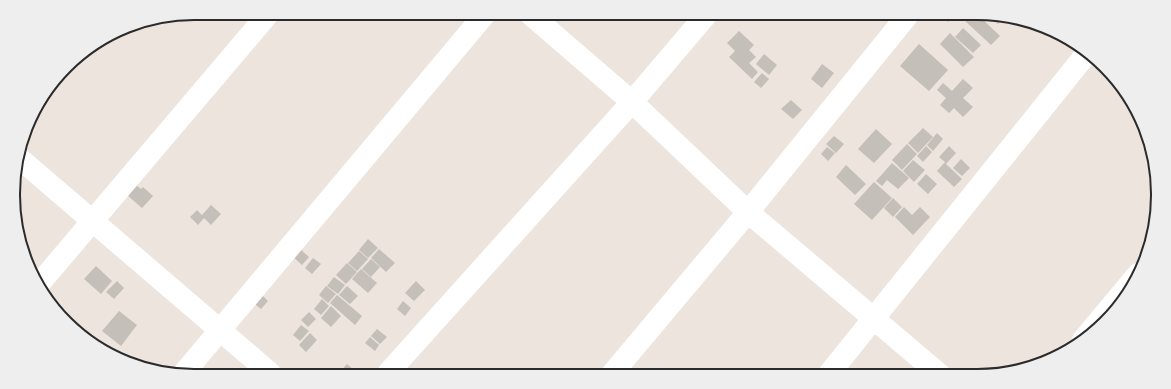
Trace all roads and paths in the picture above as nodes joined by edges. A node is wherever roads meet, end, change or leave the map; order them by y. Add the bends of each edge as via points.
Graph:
1 (263, 20) edge
2 (480, 20) edge
3 (537, 20) edge
4 (702, 20) edge
5 (904, 20) edge
6 (1084, 57) edge
7 (632, 102) junction
8 (23, 161) edge
9 (748, 212) junction
10 (92, 222) junction
11 (42, 280) edge
12 (1114, 302) edge
13 (1104, 314) edge
14 (875, 319) junction
15 (220, 332) junction
16 (187, 369) edge
17 (265, 369) edge
18 (392, 369) edge
19 (616, 369) edge
20 (833, 369) edge
21 (933, 369) edge

1 - 10 street
2 - 15 street
3 - 7 street
4 - 7 street
5 - 9 street
6 - 14 street
7 - 9 street
7 - 18 street
8 - 10 street
9 - 14 street
9 - 19 street
10 - 11 street
10 - 15 street
12 - 13 street
14 - 20 street
14 - 21 street
15 - 16 street
15 - 17 street

